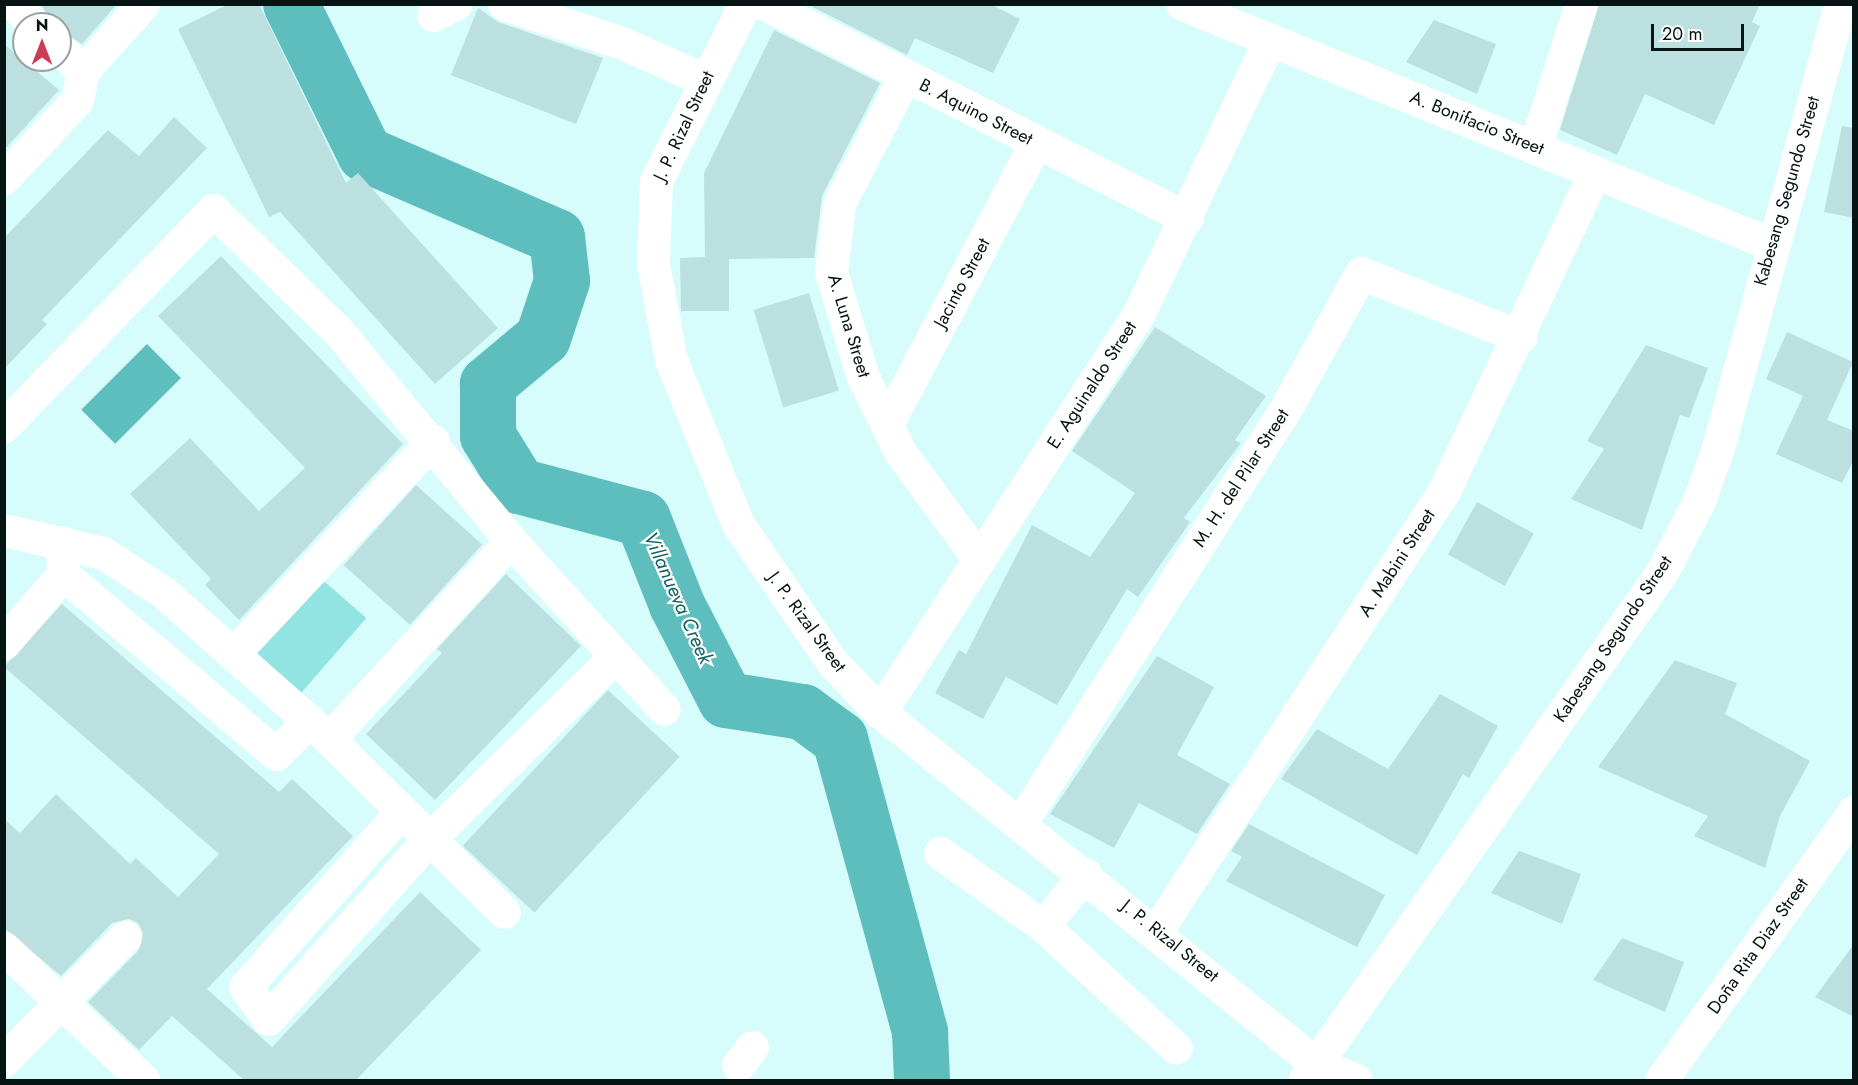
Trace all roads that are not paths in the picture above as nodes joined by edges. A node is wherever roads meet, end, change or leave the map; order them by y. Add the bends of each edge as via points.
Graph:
1 (143, 4) edge
2 (504, 4) edge
3 (745, 4) edge
4 (765, 4) edge
5 (1182, 4) edge
6 (1581, 4) edge
7 (1845, 4) edge
8 (1270, 39) junction
9 (72, 59) edge
10 (72, 67) edge
11 (905, 76) junction
12 (705, 80) junction
13 (1036, 142) junction
14 (1535, 147) junction
15 (1595, 172) junction
16 (4, 178) edge
17 (1187, 218) junction
18 (1771, 244) junction
19 (1521, 337) junction
20 (887, 424) junction
21 (4, 426) edge
22 (433, 440) junction
23 (4, 530) edge
24 (511, 541) junction
25 (63, 558) junction
26 (979, 559) junction
27 (4, 643) edge
28 (234, 654) junction
29 (616, 656) junction
30 (664, 709) dead end
31 (880, 712) junction
32 (319, 730) junction
33 (1854, 811) edge
34 (400, 813) junction
35 (1020, 824) junction
36 (428, 841) junction
37 (940, 853) dead end
38 (1085, 874) junction
39 (504, 912) dead end
40 (1043, 926) junction
41 (1157, 930) junction
42 (125, 938) dead end
43 (4, 948) edge
44 (62, 1002) junction
45 (1176, 1048) dead end
46 (4, 1060) edge
47 (1310, 1071) edge
48 (143, 1080) edge
49 (1356, 1080) edge
50 (1661, 1080) edge

1 - 9 street
2 - 12 street via 622,43
3 - 12 street, J. P. Rizal Street
4 - 11 street, B. Aquino Street
5 - 8 street, A. Bonifacio Street
6 - 14 street
7 - 18 street, Kabesang Segundo Street via 1838,11
8 - 14 street, A. Bonifacio Street
8 - 17 street, E. Aguinaldo Street
10 - 16 street via 77,100
11 - 13 street, B. Aquino Street
11 - 20 street, A. Luna Street via 839,204 831,272 863,377
12 - 31 street, J. P. Rizal Street via 656,181 653,263 671,360 738,524 831,662
13 - 17 street, B. Aquino Street
13 - 20 street, Jacinto Street
14 - 15 street, A. Bonifacio Street
15 - 18 street, A. Bonifacio Street
15 - 19 street, A. Mabini Street
17 - 26 street, E. Aguinaldo Street via 1137,317
18 - 47 street, Kabesang Segundo Street via 1717,451 1662,573
19 - 35 street, M. H. del Pilar Street via 1361,273 1287,406
19 - 41 street, A. Mabini Street via 1444,491
20 - 26 street, A. Luna Street via 916,480
21 - 22 street via 213,210 338,331
22 - 24 street
22 - 28 street
23 - 25 street
24 - 29 street
24 - 32 street
25 - 27 street
25 - 28 street via 103,553 163,592
25 - 32 street via 276,754
26 - 31 street, E. Aguinaldo Street
28 - 32 street
29 - 30 street
29 - 36 street
31 - 35 street, J. P. Rizal Street
32 - 34 street
33 - 50 street, Doña Rita Diaz Street
34 - 36 street
34 - 36 street via 245,987 268,1019
35 - 38 street, J. P. Rizal Street
36 - 39 street
37 - 40 street
38 - 40 street
38 - 41 street, J. P. Rizal Street
40 - 45 street
41 - 47 street, J. P. Rizal Street
42 - 44 street
43 - 44 street
44 - 46 street
44 - 48 street
47 - 49 street

